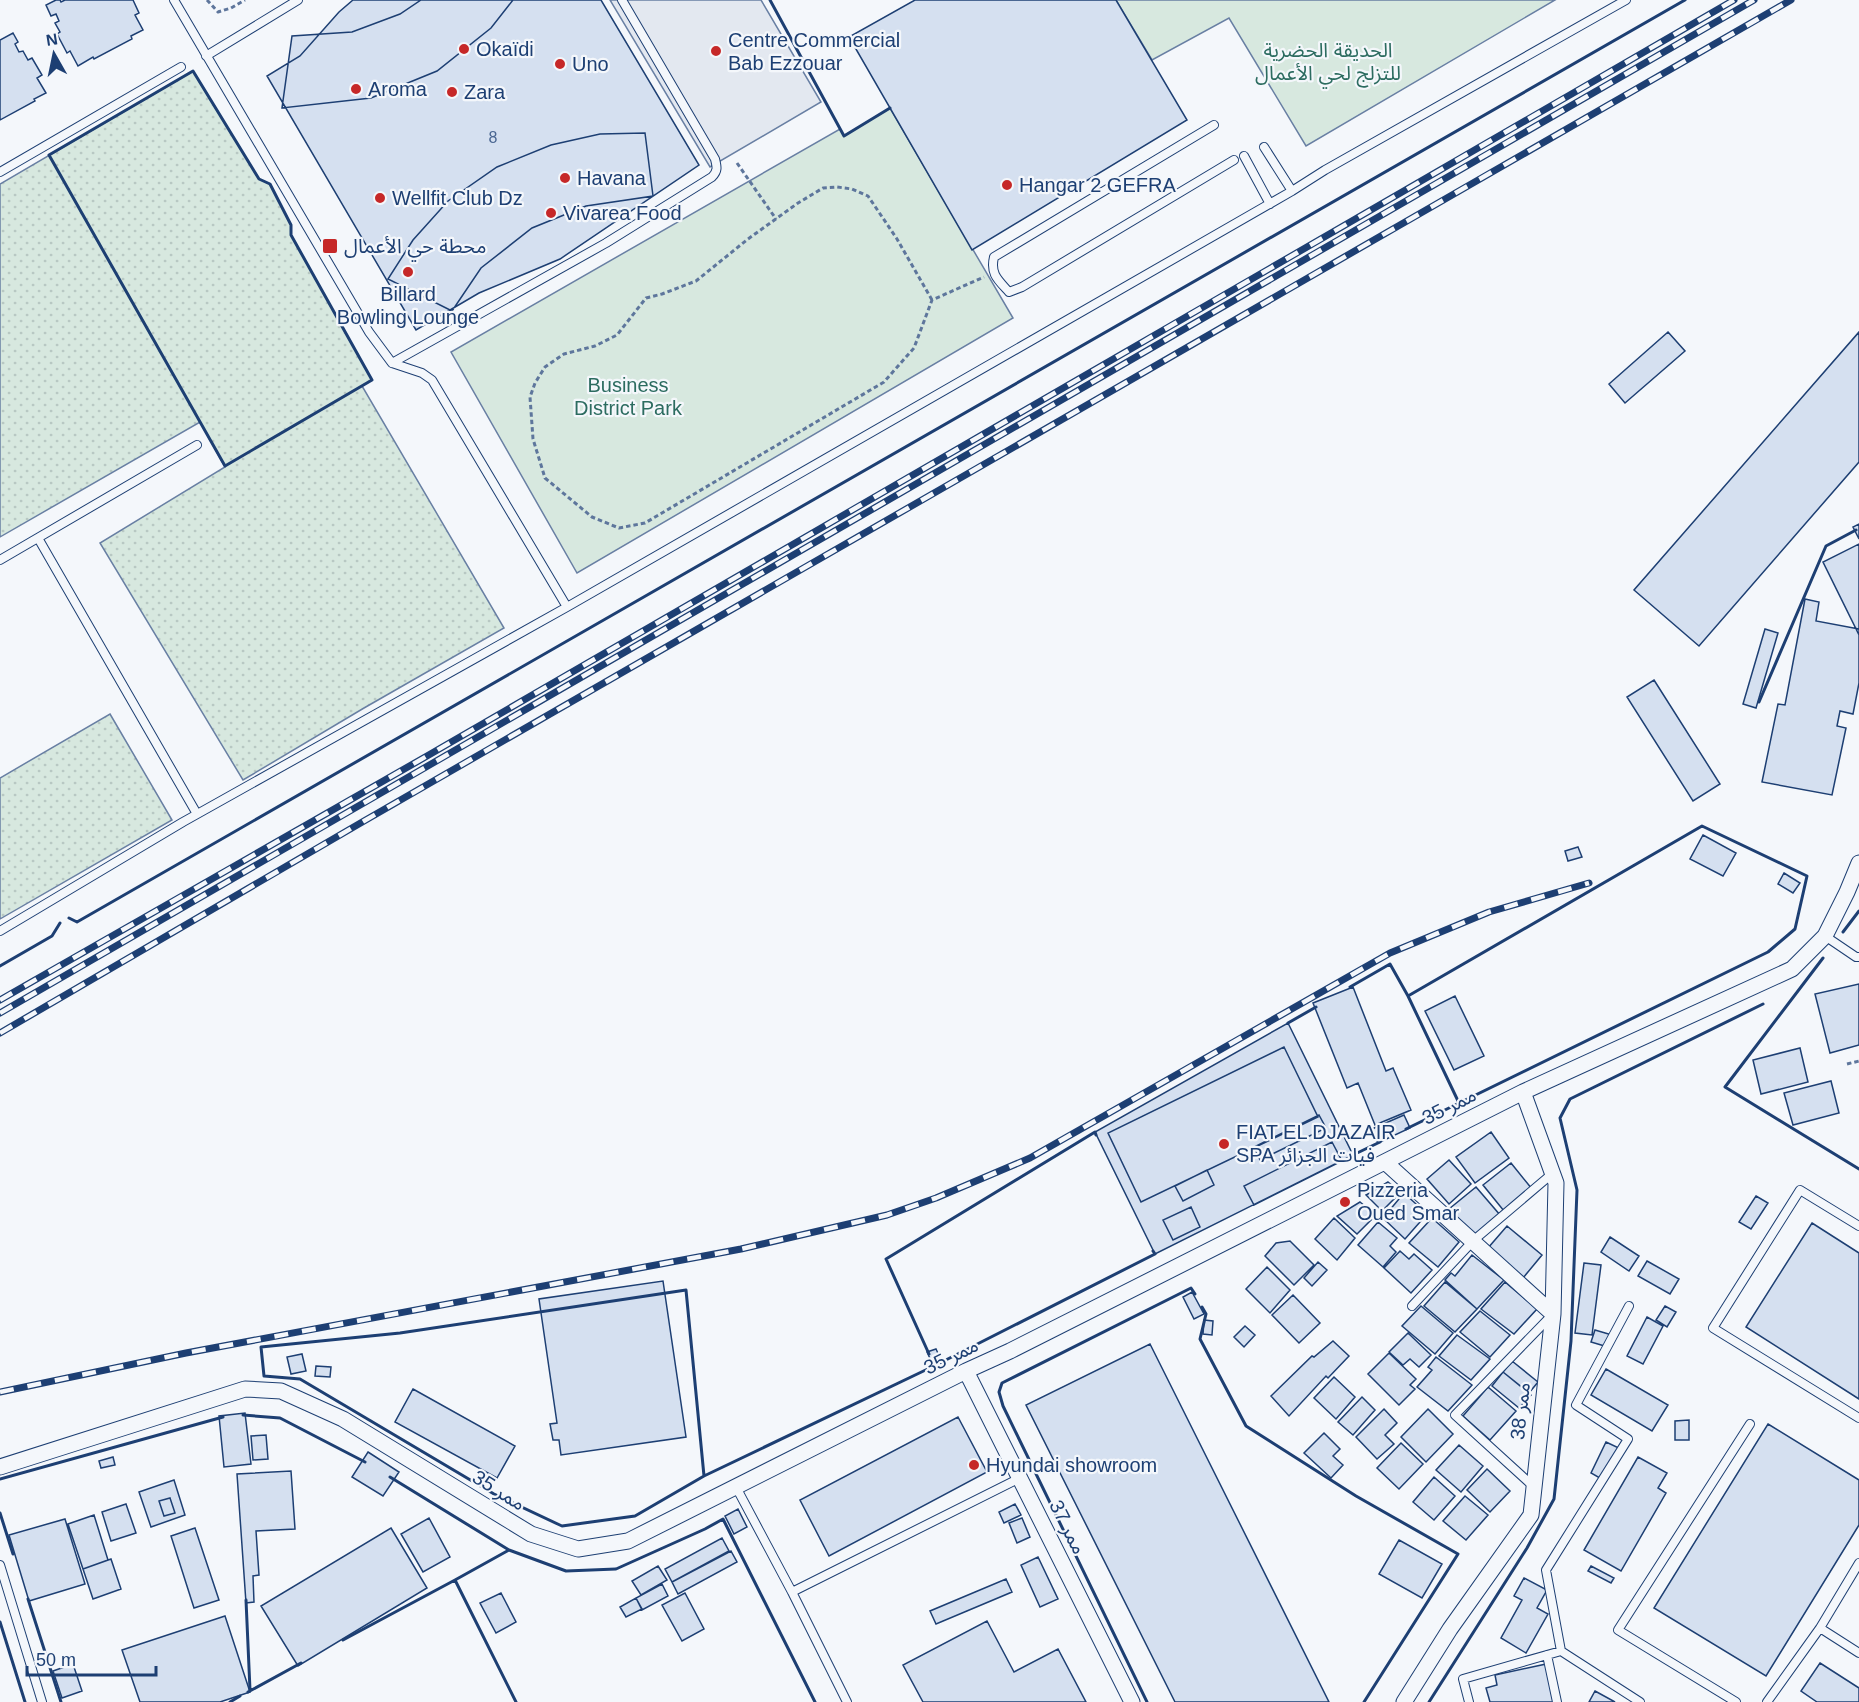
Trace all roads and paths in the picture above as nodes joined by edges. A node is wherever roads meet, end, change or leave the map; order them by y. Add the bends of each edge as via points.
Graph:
1 (174, 0) edge
2 (207, 0) edge
3 (245, 0) edge
4 (298, 0) edge
5 (622, 0) edge
6 (1626, 0) edge
7 (206, 56) junction
8 (181, 67) dead end
9 (1214, 125) dead end
10 (1264, 147) dead end
11 (1244, 156) dead end
12 (1234, 160) dead end
13 (737, 163) dead end
14 (0, 172) edge
15 (1292, 191) junction
16 (1270, 204) junction
17 (776, 219) junction
18 (994, 273) junction
19 (932, 300) junction
20 (392, 363) junction
21 (197, 445) dead end
22 (38, 538) junction
23 (0, 560) edge
24 (567, 607) junction
25 (197, 814) junction
26 (1859, 863) edge
27 (0, 930) edge
28 (1825, 936) junction
29 (1859, 957) edge
30 (1859, 1062) edge
31 (1847, 1064) dead end
32 (1523, 1092) junction
33 (1386, 1162) junction
34 (1553, 1173) junction
35 (1859, 1226) edge
36 (1474, 1240) junction
37 (1412, 1306) dead end
38 (1629, 1306) dead end
39 (1553, 1314) junction
40 (966, 1371) junction
41 (1859, 1418) edge
42 (1750, 1424) dead end
43 (0, 1467) edge
44 (1020, 1478) junction
45 (1533, 1486) junction
46 (736, 1487) junction
47 (1859, 1563) edge
48 (0, 1565) edge
49 (792, 1592) junction
50 (1820, 1628) junction
51 (1561, 1651) junction
52 (1859, 1653) edge
53 (1546, 1655) junction
54 (42, 1702) edge
55 (847, 1702) edge
56 (1132, 1702) edge
57 (1404, 1702) edge
58 (1469, 1702) edge
59 (1557, 1702) edge
60 (1640, 1702) edge
61 (1736, 1702) edge
62 (1767, 1702) edge

1 - 7 lane
2 - 3 path via 218,12
4 - 7 lane
5 - 20 lane via 715,159 716,174 606,243
6 - 15 lane
7 - 20 lane via 369,332
8 - 14 lane
9 - 18 lane via 994,257
10 - 15 lane
11 - 16 lane
12 - 18 lane via 1022,287 1009,292
13 - 17 path
15 - 16 lane
16 - 24 lane
17 - 19 path via 823,188 852,189 868,196
17 - 19 path via 696,281 646,298 617,335 564,354 545,367 535,383 530,397 533,439 545,478 592,517 619,528 645,523 884,382 914,348
18 - 19 path
20 - 24 lane via 432,380
21 - 22 lane
22 - 23 lane
22 - 25 lane
24 - 25 lane
25 - 27 lane
26 - 28 street, ممر 35
28 - 29 lane
28 - 32 street, ممر 35 via 1792,969
30 - 31 path
32 - 33 street, ممر 35
32 - 34 street, ممر 38
33 - 36 street
33 - 40 street, ممر 35
34 - 36 lane
34 - 39 street, ممر 38
35 - 41 lane via 1800,1190 1713,1328
36 - 37 lane
36 - 39 street
38 - 51 lane via 1576,1405 1628,1439 1546,1570
39 - 45 street, ممر 38
39 - 45 lane via 1455,1415
40 - 44 street, ممر 37
40 - 46 street, ممر 35
42 - 61 lane via 1618,1630
43 - 46 street, ممر 35 via 245,1389 281,1391 344,1419 531,1534 578,1549 628,1541
44 - 49 lane
44 - 56 street, ممر 37
45 - 57 street, ممر 38 via 1531,1515
46 - 49 lane
47 - 50 lane
48 - 54 lane
49 - 55 lane
50 - 52 lane
50 - 62 lane
51 - 53 lane
51 - 60 lane
53 - 58 lane via 1463,1679
53 - 59 lane

